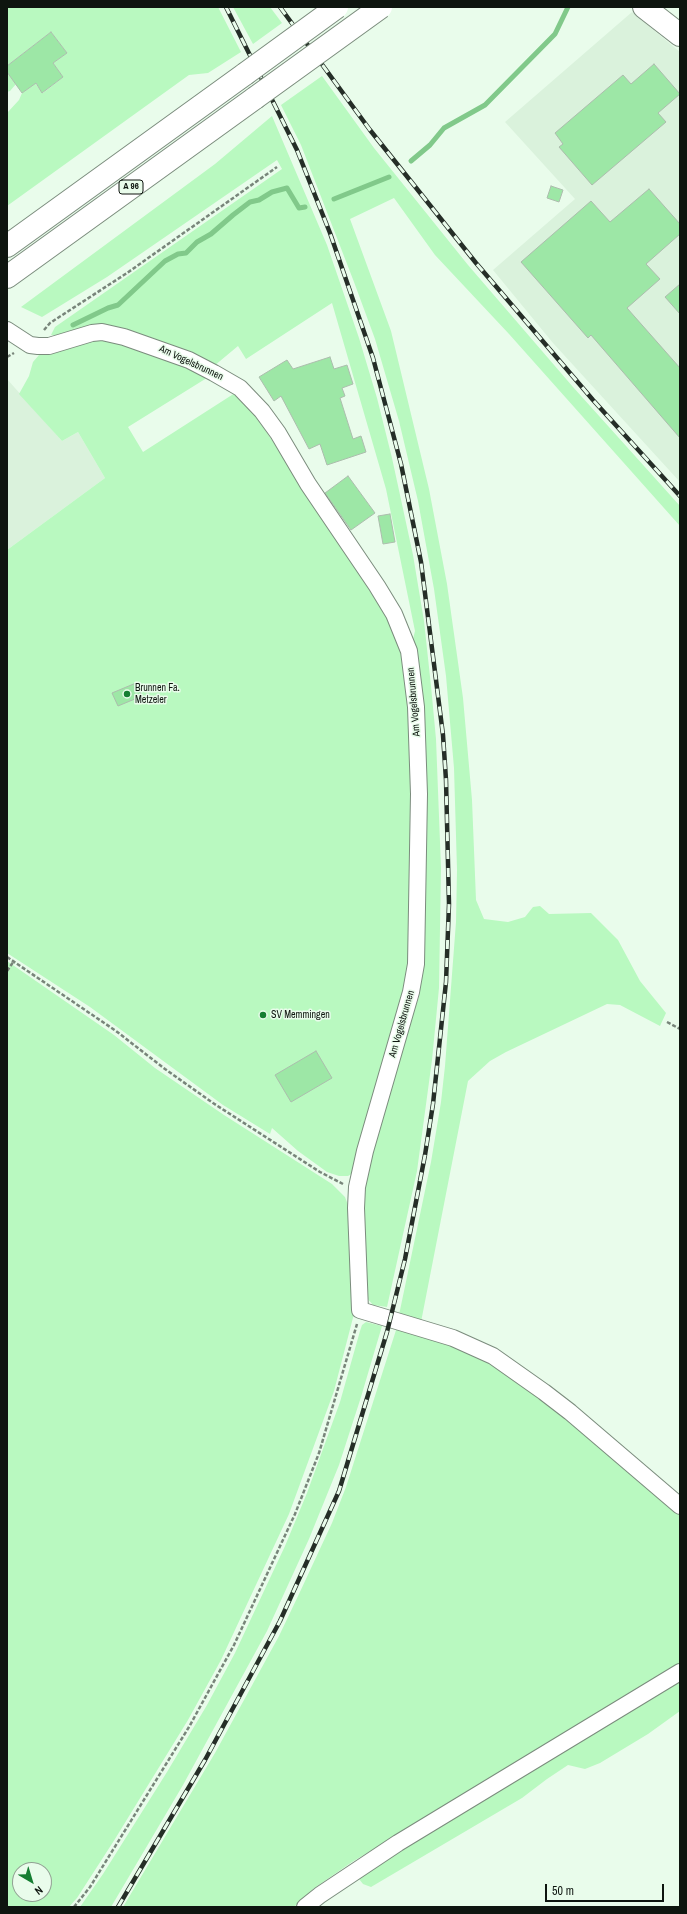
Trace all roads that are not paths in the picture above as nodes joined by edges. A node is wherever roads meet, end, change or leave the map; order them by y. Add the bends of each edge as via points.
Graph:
1 (338, 7) edge
2 (381, 7) edge
3 (644, 7) edge
4 (680, 35) edge
5 (7, 246) edge
6 (7, 277) edge
7 (7, 330) edge
8 (680, 1506) edge
9 (680, 1672) edge
10 (305, 1907) edge

1 - 5 main road, A 96, bridge
2 - 6 main road, A 96, bridge
3 - 4 main road
7 - 8 street, Am Vogelsbrunnen via 30,345 49,346 92,333 111,334 189,360 228,380 246,393 278,433 308,484 394,614 406,640 414,685 419,755 416,964 411,992 357,1187 360,1310 453,1338 493,1356 570,1412
9 - 10 street via 398,1843

